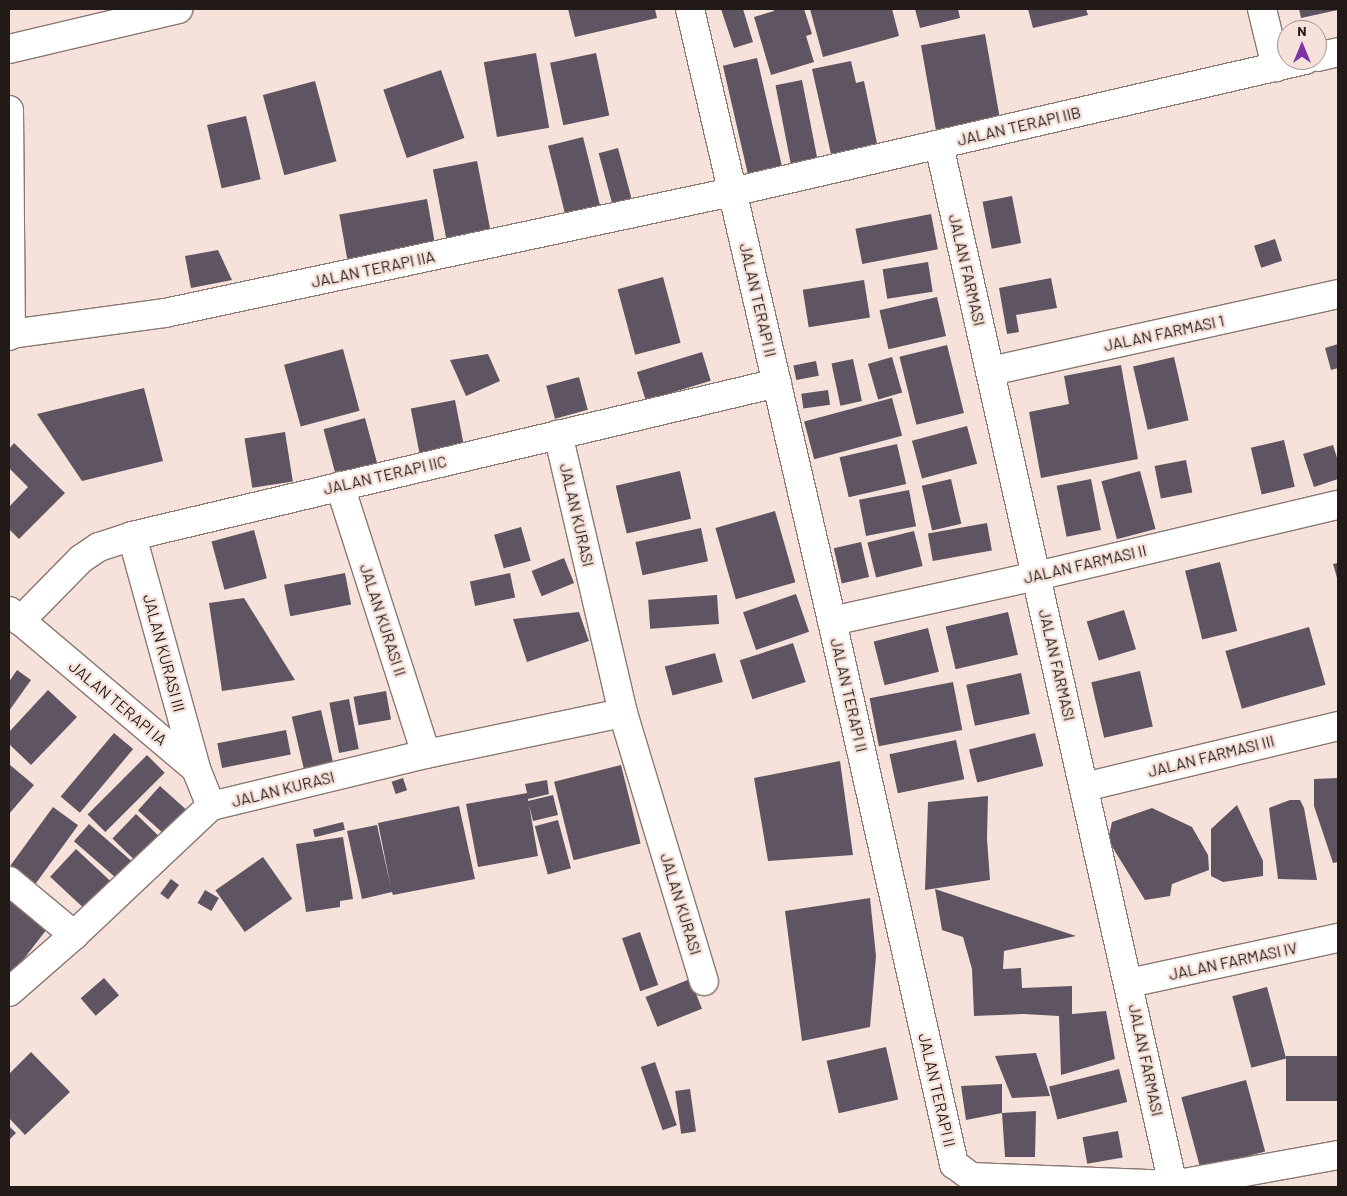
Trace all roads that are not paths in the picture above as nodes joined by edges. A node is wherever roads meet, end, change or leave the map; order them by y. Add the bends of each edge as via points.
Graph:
1 (178, 9) edge
2 (690, 9) edge
3 (1262, 9) edge
4 (9, 50) edge
5 (1276, 67) joint
6 (9, 110) edge
7 (939, 145) junction
8 (732, 192) junction
9 (1338, 294) edge
10 (10, 335) edge
11 (991, 371) junction
12 (777, 383) junction
13 (558, 434) junction
14 (340, 486) junction
15 (1338, 505) edge
16 (132, 536) junction
17 (1037, 576) junction
18 (15, 616) edge
19 (832, 621) junction
20 (623, 713) junction
21 (1338, 726) edge
22 (426, 754) junction
23 (196, 770) junction
24 (1084, 787) junction
25 (211, 806) junction
26 (9, 881) edge
27 (74, 935) junction
28 (1338, 938) edge
29 (704, 981) dead end
30 (1129, 983) junction
31 (9, 992) edge
32 (1338, 1156) edge
33 (1173, 1185) junction

1 - 4 street
2 - 8 street, JALAN TERAPI II
3 - 5 street
5 - 7 street, JALAN TERAPI IIB
6 - 10 street
7 - 8 street, JALAN TERAPI IIB
7 - 11 street, JALAN FARMASI
8 - 10 street, JALAN TERAPI IIA via 164,313
8 - 12 street, JALAN TERAPI II
9 - 11 street, JALAN FARMASI 1
11 - 17 street, JALAN FARMASI
12 - 13 street, JALAN TERAPI IIC
12 - 19 street, JALAN TERAPI II
13 - 14 street, JALAN TERAPI IIC
13 - 20 street, JALAN KURASI
14 - 16 street, JALAN TERAPI IIC
14 - 22 street, JALAN KURASI II
15 - 17 street, JALAN FARMASI II
16 - 18 street, JALAN TERAPI IIC via 99,547 81,559
16 - 23 street, JALAN KURASI III
17 - 19 street, JALAN FARMASI II
17 - 24 street, JALAN FARMASI
18 - 23 street, JALAN TERAPI IA
19 - 33 street, JALAN TERAPI II via 954,1164 970,1177
20 - 22 street, JALAN KURASI
20 - 29 street, JALAN KURASI
21 - 24 street, JALAN FARMASI III
22 - 25 street, JALAN KURASI
23 - 25 street, JALAN TERAPI IA
24 - 30 street, JALAN FARMASI
25 - 27 street, JALAN KURASI
26 - 27 street
27 - 31 street, JALAN KURASI
28 - 30 street, JALAN FARMASI IV
30 - 33 street, JALAN FARMASI
32 - 33 street, JALAN TERAPI II

